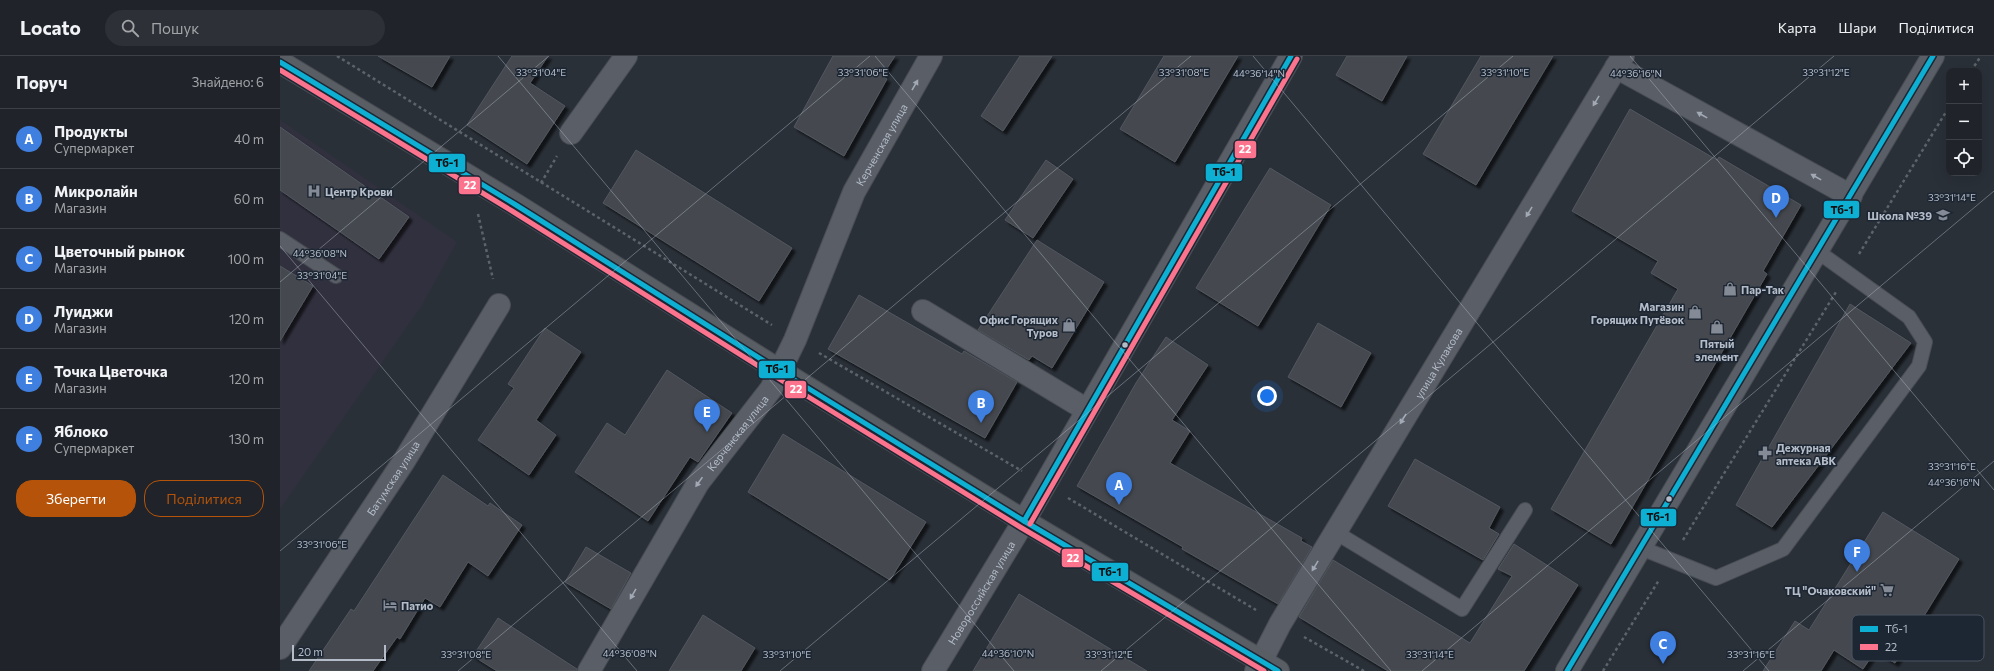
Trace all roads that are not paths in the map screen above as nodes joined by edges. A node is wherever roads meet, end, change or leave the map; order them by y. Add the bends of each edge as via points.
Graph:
1 (626, 56) edge
2 (931, 56) edge
3 (1291, 56) edge
4 (1933, 56) edge
5 (280, 62) edge
6 (1619, 62) edge
7 (571, 133) dead end
8 (1851, 196) junction
9 (280, 239) edge
10 (1817, 251) junction
11 (336, 276) dead end
12 (499, 305) road end
13 (923, 311) dead end
14 (780, 371) junction
15 (1087, 410) junction
16 (1524, 510) dead end
17 (1024, 521) junction
18 (1335, 532) junction
19 (1641, 548) junction
20 (280, 648) edge
21 (1265, 668) edge
22 (589, 671) edge
23 (933, 671) edge
24 (1567, 671) edge

1 - 7 street
14 -> 2 street, Керченская улица via 795,340 854,192
3 - 15 street, Новороссийская улица
4 - 8 street
5 - 14 main road via 516,205
8 -> 6 street
6 -> 18 street, улица Кулакова
8 - 10 street
9 - 11 lane
10 - 19 street
10 - 19 lane via 1909,317 1926,342 1918,366 1783,548 1716,578
12 - 20 street, Батумская улица via 404,461
13 - 15 street
14 - 17 main road
14 -> 22 street, Керченская улица via 771,389 698,483
15 - 17 street, Новороссийская улица
16 - 18 lane via 1462,609
17 - 21 main road
17 - 23 street, Новороссийская улица
18 -> 21 street, улица Кулакова via 1280,624
19 - 24 street

